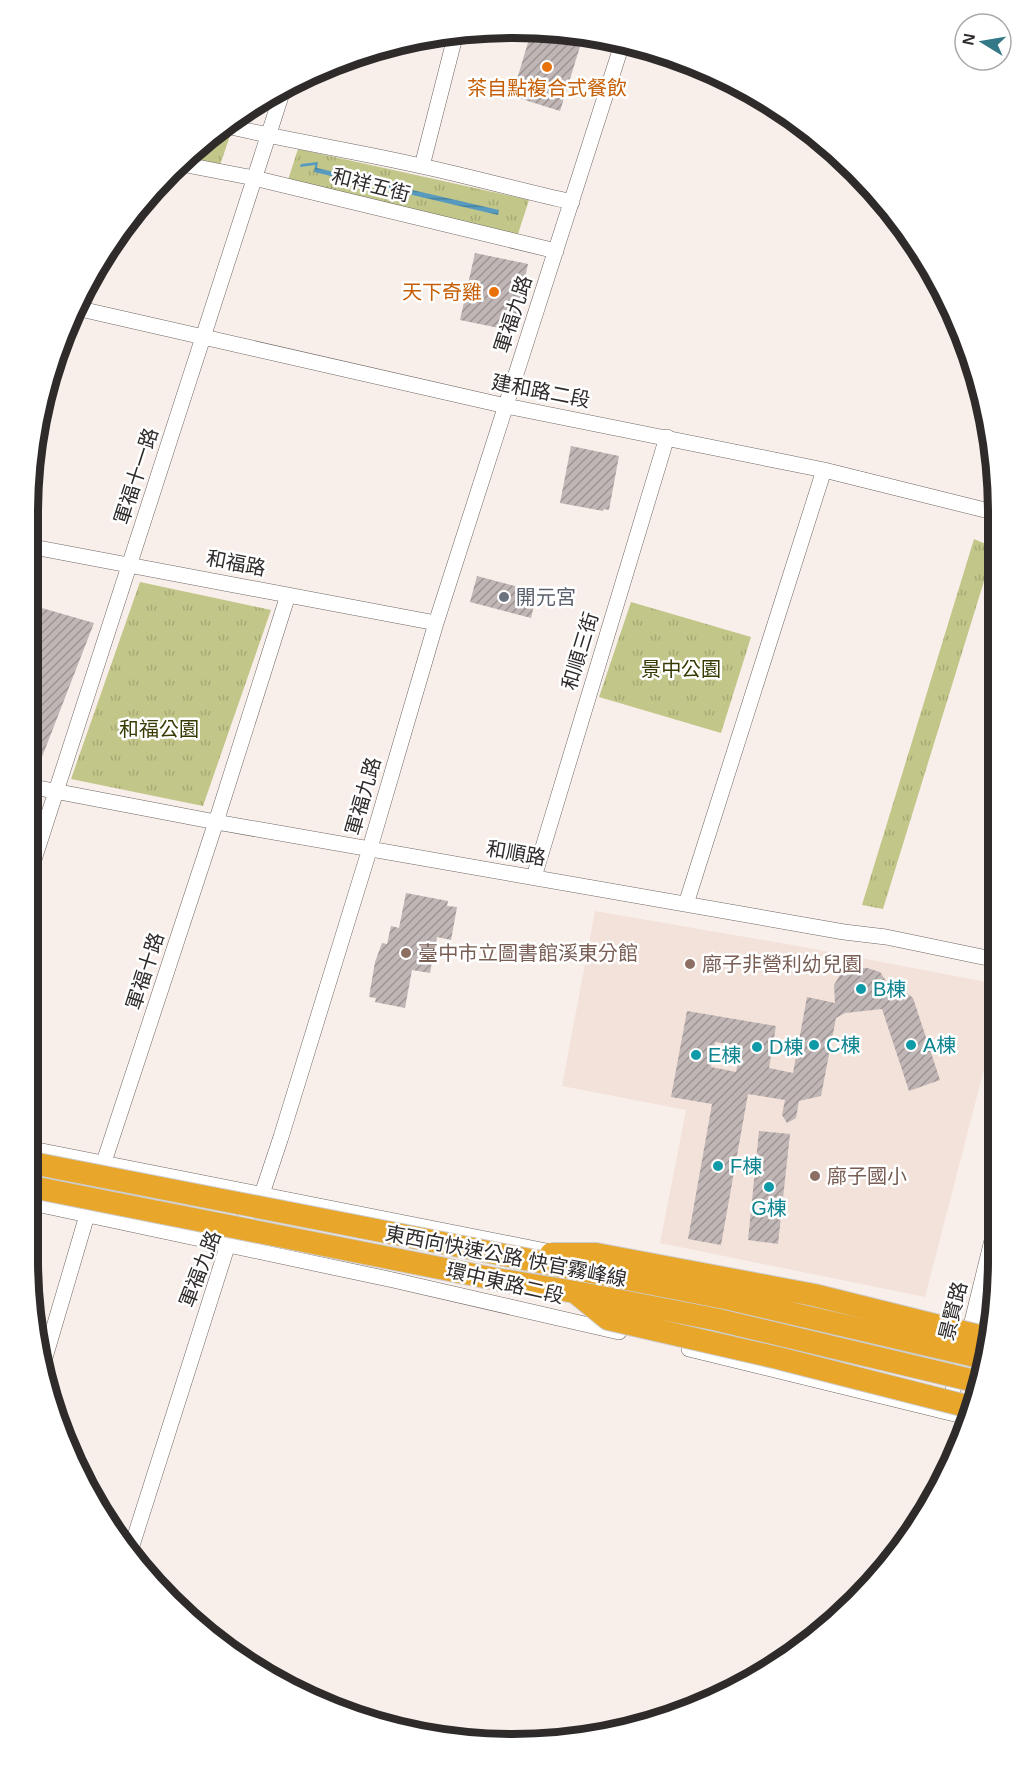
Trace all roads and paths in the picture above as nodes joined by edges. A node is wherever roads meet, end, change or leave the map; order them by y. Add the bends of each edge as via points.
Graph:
1 (454, 42) edge
2 (620, 50) edge
3 (281, 98) edge
4 (235, 128) edge
5 (269, 137) junction
6 (189, 165) edge
7 (422, 166) junction
8 (254, 178) junction
9 (572, 202) junction
10 (556, 251) junction
11 (83, 310) edge
12 (203, 338) junction
13 (506, 406) junction
14 (667, 437) junction
15 (824, 470) junction
16 (988, 507) edge
17 (38, 548) edge
18 (130, 564) junction
19 (288, 594) junction
20 (436, 623) junction
21 (38, 788) edge
22 (56, 791) junction
23 (216, 822) junction
24 (38, 845) edge
25 (370, 848) junction
26 (534, 877) junction
27 (686, 904) junction
28 (988, 958) edge
29 (38, 1150) edge
30 (104, 1162) junction
31 (38, 1164) edge
32 (38, 1188) edge
33 (262, 1194) junction
34 (38, 1204) edge
35 (87, 1214) junction
36 (228, 1244) junction
37 (575, 1292) junction
38 (979, 1344) edge
39 (979, 1345) edge
40 (47, 1351) edge
41 (978, 1351) edge
42 (971, 1380) edge
43 (964, 1405) edge
44 (946, 1413) junction
45 (960, 1416) edge
46 (129, 1538) edge

1 - 7 street
2 - 9 street, 軍福九路
3 - 5 street, 軍福十一路
4 - 5 street, 和祥五街
5 - 7 street, 和祥五街
5 - 8 street, 軍福十一路
6 - 8 street, 和祥五街
7 - 9 street, 和祥五街
8 - 10 street, 和祥五街
8 - 12 street, 軍福十一路
9 - 10 street, 軍福九路
10 - 13 street, 軍福九路
11 - 12 street, 建和路二段
12 - 13 street, 建和路二段
12 - 18 street, 軍福十一路
13 - 14 street, 建和路二段
13 - 20 street, 軍福九路
14 - 15 street, 建和路二段
14 - 26 street, 和順三街
15 - 16 street, 建和路二段
15 - 27 street
17 - 18 street, 和福路
18 - 19 street, 和福路
18 - 22 street, 軍福十一路
19 - 20 street, 和福路
19 - 23 street, 軍福十路
20 - 25 street, 軍福九路
21 - 22 street, 和順路
22 - 23 street, 和順路
22 - 24 street, 軍福十一路
23 - 25 street, 和順路
23 - 30 street, 軍福十路
25 - 26 street, 和順路
25 - 33 street, 軍福九路
26 - 27 street, 和順路
27 - 28 street, 和順路
29 - 30 street, 環中東路二段
30 - 33 street, 環中東路二段
30 - 35 street, 軍福十路
31 - 38 highway, 東西向快速公路 快官霧峰線, bridge via 492,1253 596,1254 814,1295
32 - 37 highway, 東西向快速公路 快官霧峰線, bridge
33 - 36 street, 軍福九路
33 - 39 street, 環中東路二段
34 - 35 street, 環中東路二段
35 - 36 street, 環中東路二段
35 - 40 street, 軍福十路
36 - 44 street, 環中東路二段 via 526,1309
36 - 46 street, 軍福九路
37 - 42 highway, 東西向快速公路 快官霧峰線, bridge via 714,1319
37 - 43 highway, bridge via 608,1319
41 - 44 street, 景賢路
44 - 45 street, 環中東路二段

